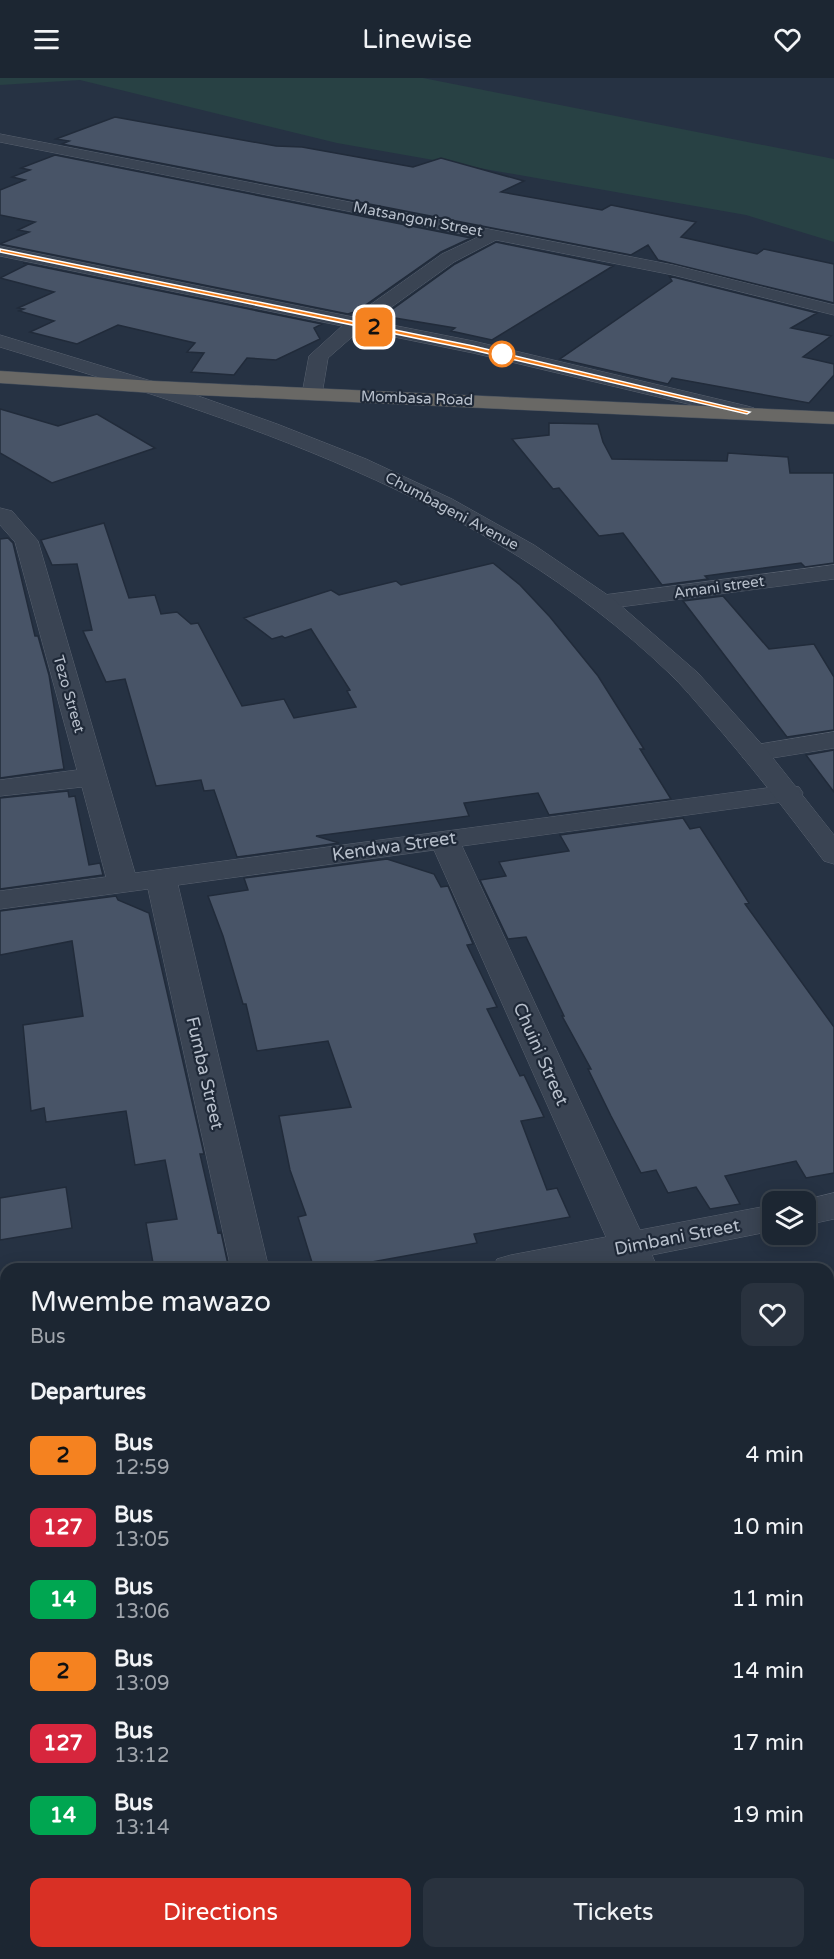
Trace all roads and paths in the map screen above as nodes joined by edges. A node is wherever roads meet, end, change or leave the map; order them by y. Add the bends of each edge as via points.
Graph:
1 (0, 138) edge
2 (496, 234) junction
3 (0, 251) edge
4 (834, 310) edge
5 (357, 323) junction
6 (0, 341) edge
7 (0, 377) edge
8 (154, 387) junction
9 (312, 394) junction
10 (747, 412) junction
11 (834, 418) edge
12 (0, 514) edge
13 (834, 572) edge
14 (604, 602) junction
15 (834, 740) edge
16 (754, 753) junction
17 (93, 777) junction
18 (0, 788) edge
19 (789, 793) junction
20 (444, 840) junction
21 (834, 855) edge
22 (161, 878) junction
23 (123, 883) junction
24 (0, 900) edge
25 (834, 1206) edge
26 (816, 1210) edge
27 (762, 1221) edge
28 (634, 1258) edge
29 (249, 1263) edge
30 (578, 1263) edge

1 - 2 street, Matsangoni Street
2 - 4 street, Matsangoni Street via 673,270
2 - 5 street via 448,258
3 - 5 street
5 - 9 street via 319,356
5 - 10 street
6 - 8 street, Chumbageni Avenue
7 - 8 highway, Mombasa Road
8 - 9 highway, Mombasa Road
8 - 14 street, Chumbageni Avenue via 368,466 499,533
9 - 10 highway, Mombasa Road
10 - 11 highway, Mombasa Road
12 - 17 street, Tezo Street via 26,541
13 - 14 street, Amani street
14 - 16 street, Chumbageni Avenue via 677,665
15 - 16 street
16 - 19 street, Chumbageni Avenue
17 - 18 street
17 - 23 street, Tezo Street
19 - 20 street, Kendwa Street
19 - 21 street, Chumbageni Avenue
20 - 22 street, Kendwa Street
20 - 28 street, Chuini Street
22 - 23 street, Kendwa Street
22 - 29 street, Fumba Street
23 - 24 street, Kendwa Street
25 - 26 street
27 - 28 street, Dimbani Street
28 - 30 street, Dimbani Street

